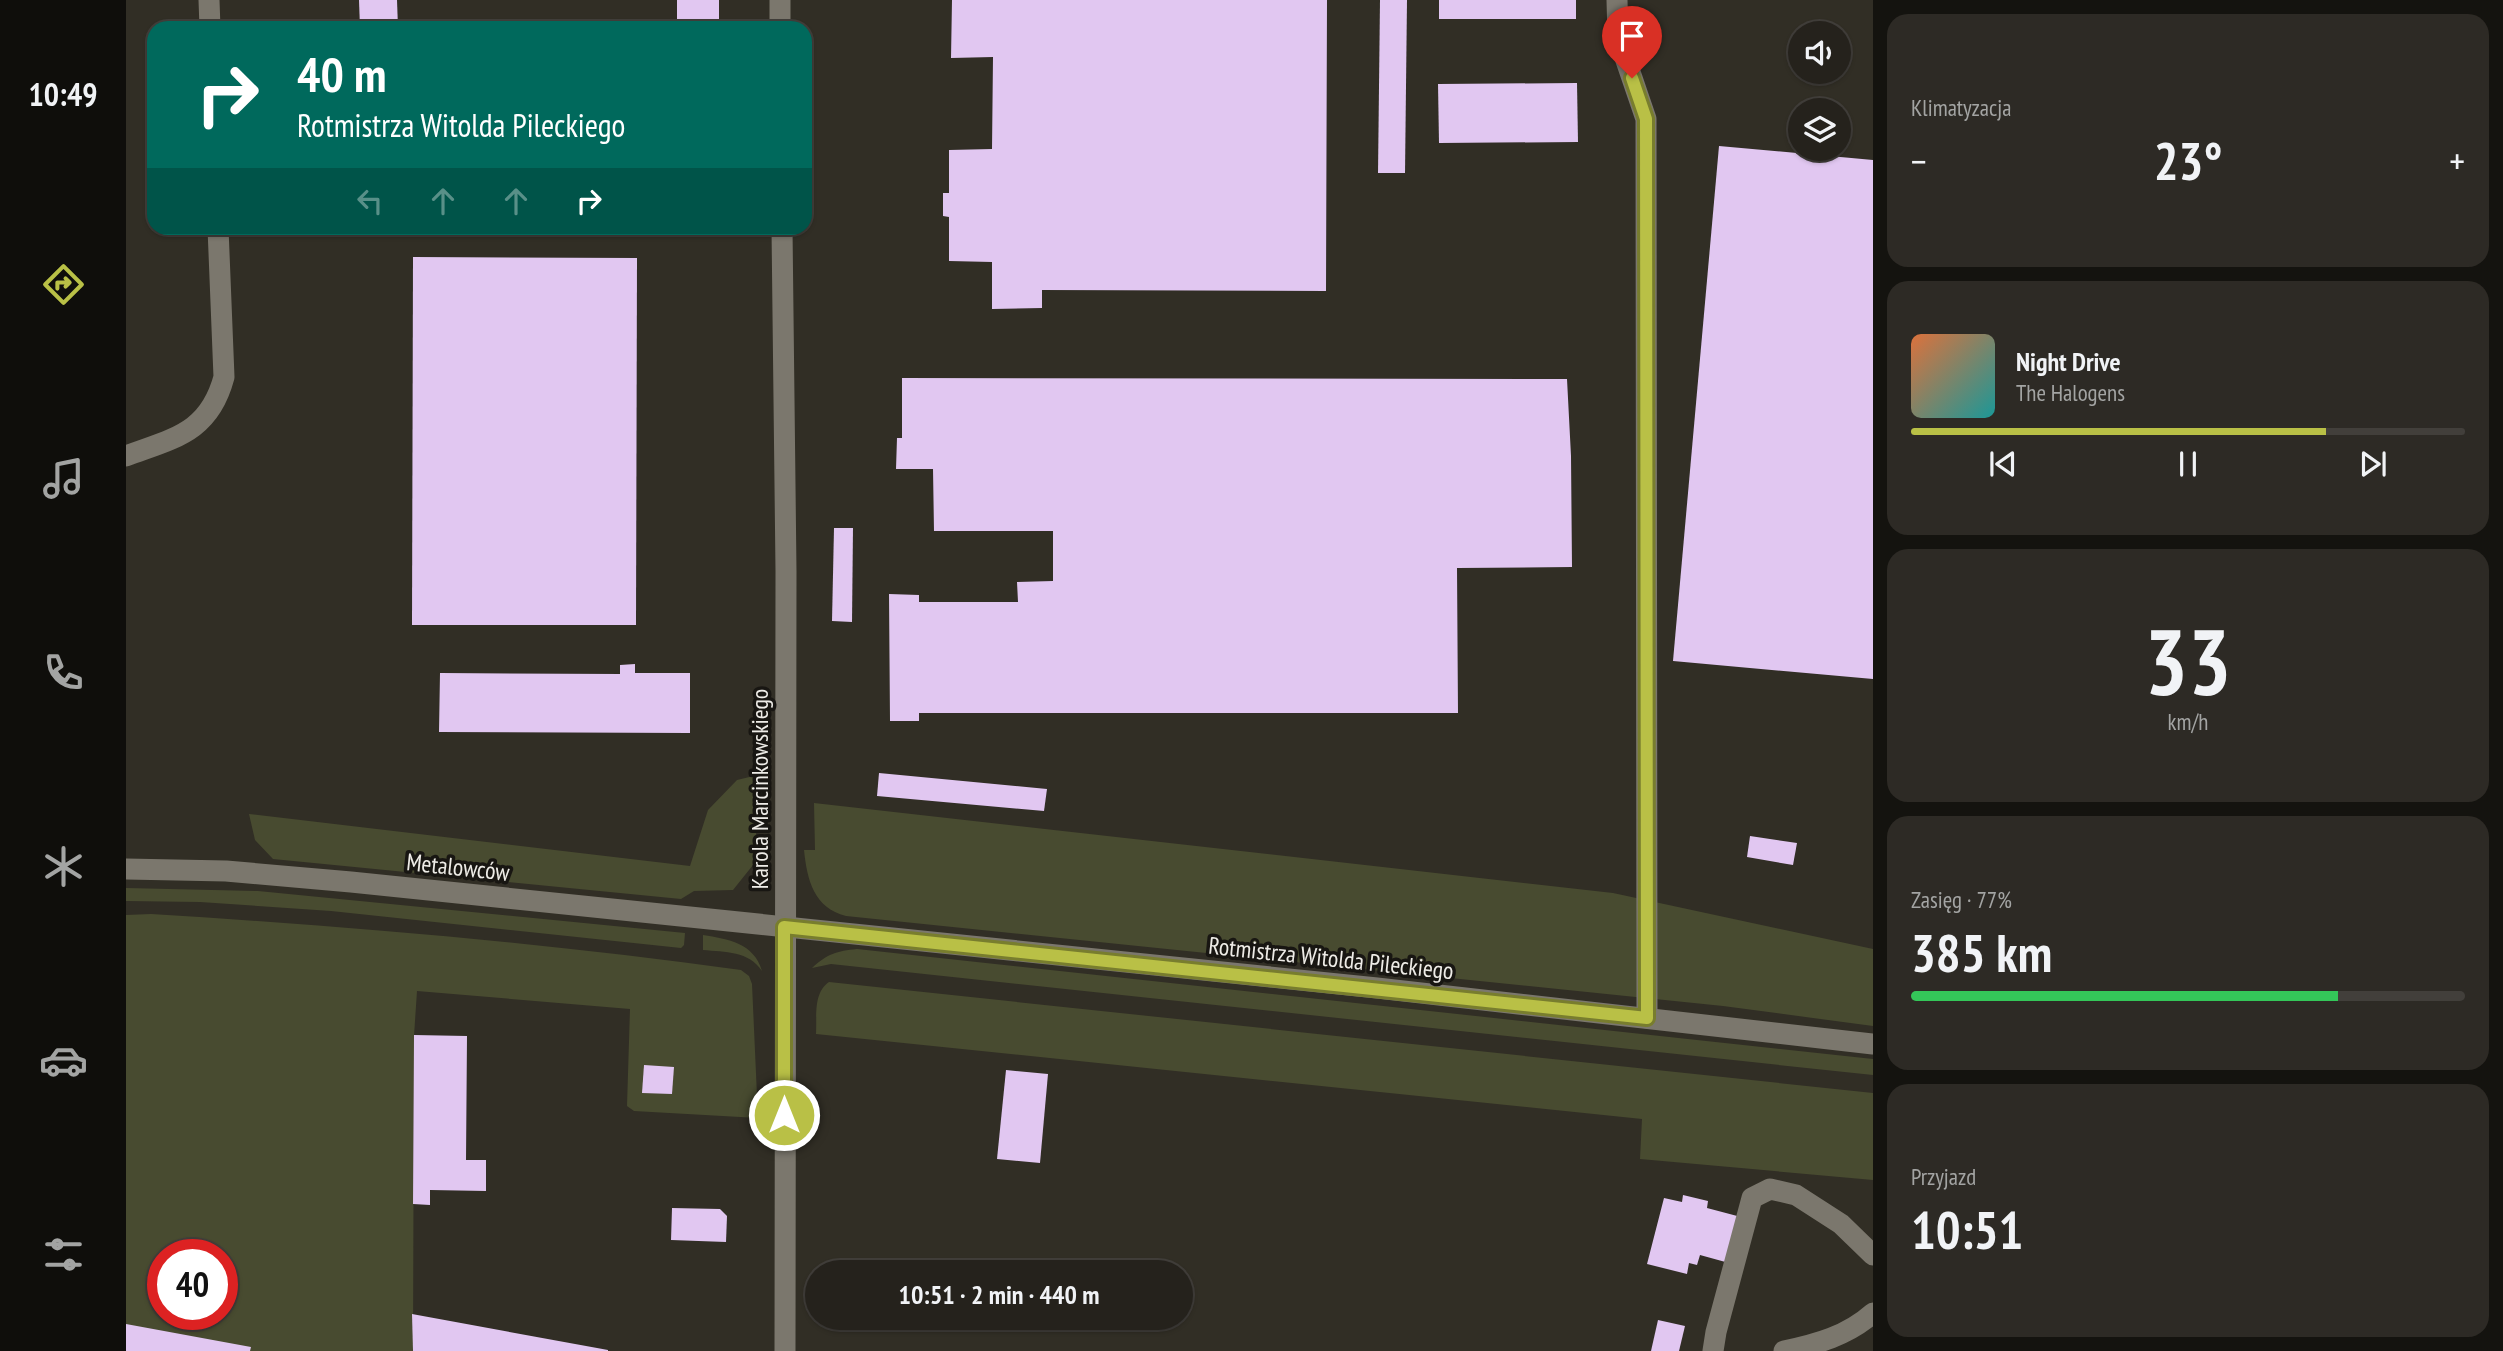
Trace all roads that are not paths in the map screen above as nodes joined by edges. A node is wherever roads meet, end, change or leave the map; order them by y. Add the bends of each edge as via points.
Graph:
1 (209, 0) edge
2 (780, 0) edge
3 (1617, 0) edge
4 (210, 21) edge
5 (780, 21) edge
6 (218, 235) edge
7 (782, 235) edge
8 (126, 456) edge
9 (126, 869) edge
10 (784, 927) junction
11 (1647, 1018) junction
12 (1873, 1044) edge
13 (1873, 1255) edge
14 (1873, 1313) edge
15 (785, 1351) edge
16 (1715, 1351) edge
17 (1784, 1351) edge

1 - 4 street
2 - 5 street
3 - 11 street via 1618,37 1646,119
6 - 8 street via 224,377 220,393 198,425
7 - 10 street, Karola Marcinkowskiego
9 - 10 street, Metalowców via 226,871
10 - 11 street, Rotmistrza Witolda Pileckiego
10 - 15 street, Karola Marcinkowskiego
11 - 12 street, Rotmistrza Witolda Pileckiego
13 - 16 street via 1841,1224 1796,1195 1770,1189 1752,1198
14 - 17 street via 1826,1342

